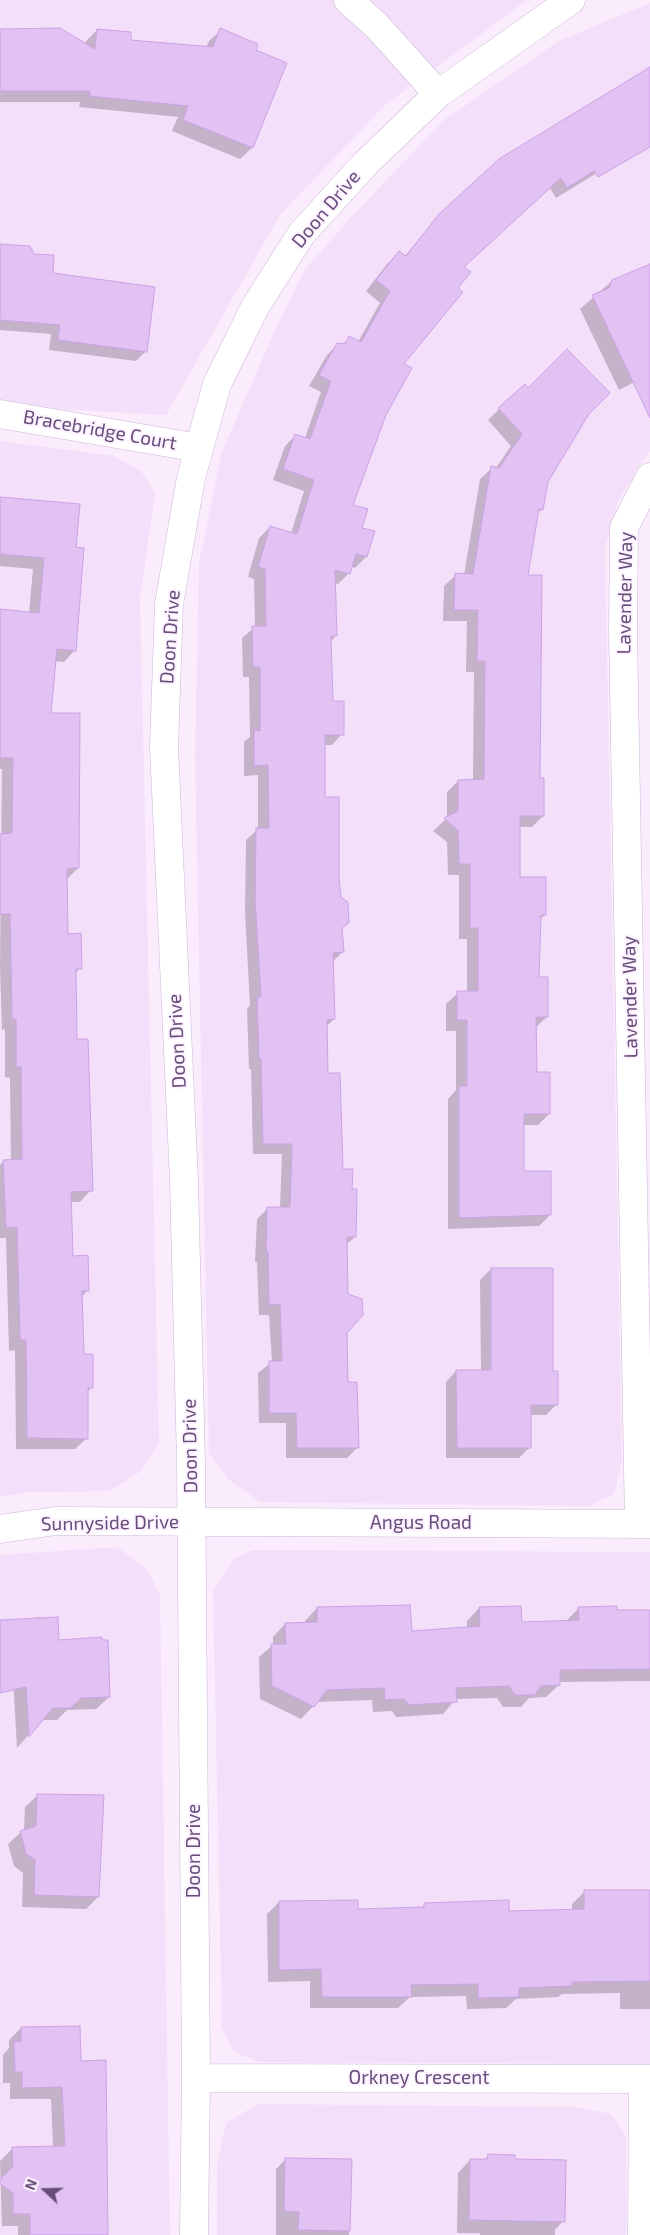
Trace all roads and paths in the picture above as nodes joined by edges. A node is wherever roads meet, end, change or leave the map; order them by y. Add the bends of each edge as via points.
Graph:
1 (348, 0) edge
2 (571, 0) edge
3 (438, 94) junction
4 (0, 414) edge
5 (199, 448) junction
6 (650, 477) edge
7 (191, 1522) junction
8 (645, 1524) edge
9 (0, 1529) edge
10 (196, 2078) junction
11 (647, 2079) edge
12 (194, 2235) edge
13 (642, 2235) edge

1 - 3 street via 376,25
2 - 3 street, Doon Drive
3 - 5 street, Doon Drive via 366,163 302,233 255,307 217,384
4 - 5 street, Bracebridge Court
5 - 7 street, Doon Drive via 169,604 164,747 184,1182
6 - 8 street, Lavender Way via 624,528 623,632
7 - 8 street, Angus Road
7 - 9 street, Sunnyside Drive via 56,1521
7 - 10 street, Doon Drive
10 - 11 street, Orkney Crescent
10 - 12 street, Doon Drive
11 - 13 street, Orkney Crescent

